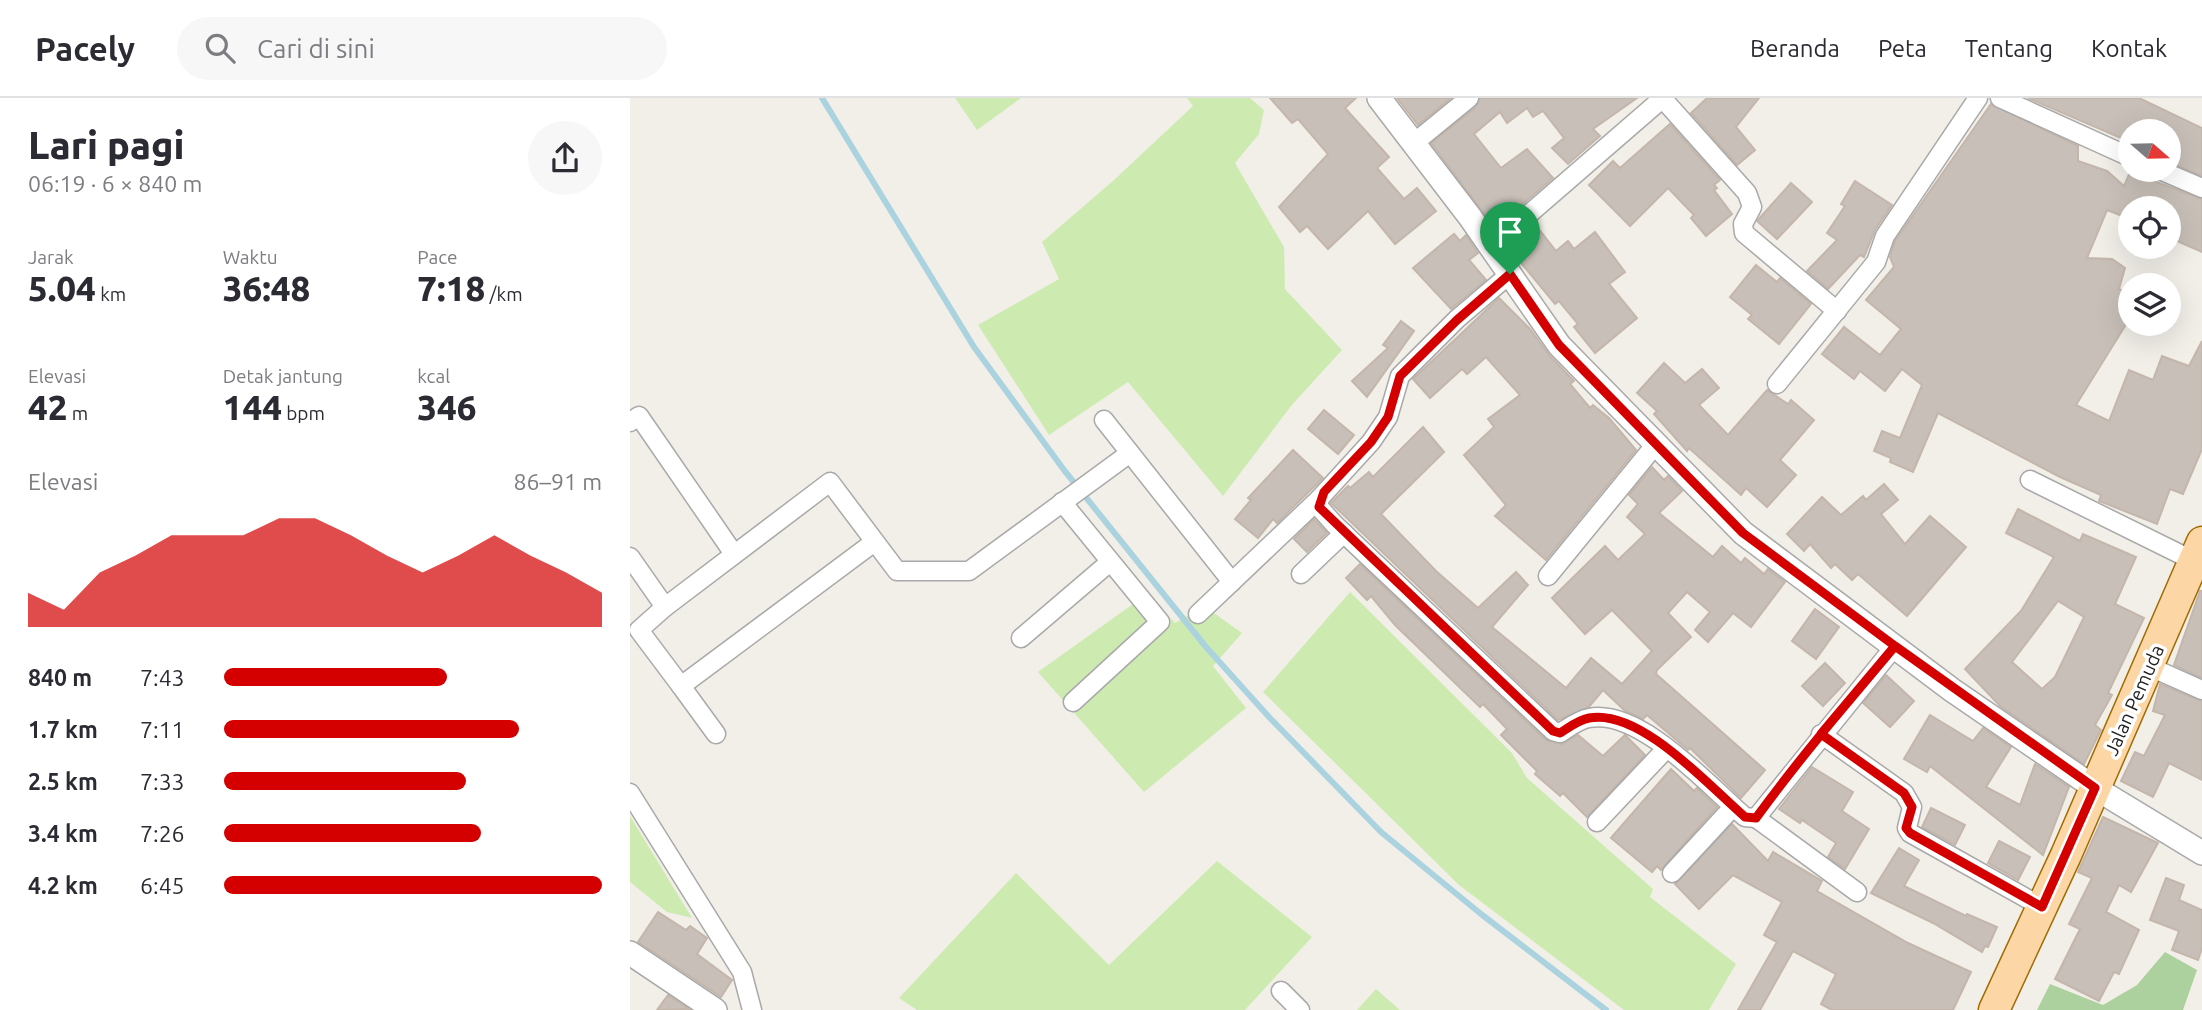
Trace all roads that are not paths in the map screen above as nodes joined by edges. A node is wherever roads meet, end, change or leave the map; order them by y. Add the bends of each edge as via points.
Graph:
1 (1379, 98) edge
2 (1469, 98) edge
3 (1663, 98) edge
4 (1978, 98) edge
5 (2000, 98) edge
6 (1414, 143) junction
7 (2118, 152) edge
8 (2181, 179) edge
9 (2202, 188) edge
10 (1491, 247) junction
11 (1510, 274) junction
12 (1837, 311) junction
13 (1777, 384) dead end
14 (1104, 420) dead end
15 (630, 422) edge
16 (1656, 444) junction
17 (1130, 453) junction
18 (2030, 480) dead end
19 (1068, 499) junction
20 (1319, 499) junction
21 (1344, 533) junction
22 (873, 543) junction
23 (2198, 552) edge
24 (734, 554) junction
25 (630, 557) edge
26 (1110, 562) junction
27 (1301, 574) dead end
28 (1548, 576) dead end
29 (1232, 582) junction
30 (665, 607) junction
31 (1198, 614) dead end
32 (1021, 638) dead end
33 (1895, 646) junction
34 (2148, 666) junction
35 (681, 687) junction
36 (2202, 690) edge
37 (1073, 702) dead end
38 (716, 734) dead end
39 (1821, 734) junction
40 (1666, 749) junction
41 (2095, 788) junction
42 (630, 793) edge
43 (1733, 807) junction
44 (1756, 818) junction
45 (1597, 822) dead end
46 (2202, 852) edge
47 (1672, 873) dead end
48 (1857, 892) dead end
49 (2042, 907) junction
50 (630, 953) edge
51 (1281, 991) dead end
52 (715, 1010) edge
53 (752, 1010) edge
54 (1300, 1010) edge
55 (1994, 1010) edge

1 - 6 street
2 - 6 street
3 - 10 street
3 - 12 street via 1747,193 1752,207 1743,224 1744,233
4 - 12 street via 1885,236 1876,262
5 - 7 street
6 - 10 street
8 - 9 street
10 - 11 street
11 - 16 street via 1559,345
11 - 20 street via 1409,365 1400,376 1388,417
12 - 13 street
14 - 17 street
15 - 24 street via 639,416
16 - 28 street
16 - 33 street via 1743,533
17 - 19 street
17 - 29 street
18 - 23 street
19 - 22 street via 970,571 897,571
19 - 26 street
20 - 21 street via 1319,507
20 - 29 street
21 - 27 street
21 - 40 street via 1553,731 1560,733 1588,718 1619,719
22 - 24 street via 830,482
22 - 35 street
23 - 34 main road, Jalan Pemuda
24 - 30 street
25 - 30 street
26 - 32 street
26 - 37 street via 1160,622
29 - 31 street
30 - 35 street via 639,630
33 - 39 street
33 - 41 street
34 - 36 street
34 - 41 main road, Jalan Pemuda
35 - 38 street
39 - 44 street
39 - 49 street via 1904,793 1912,807 1906,828 1910,833
40 - 43 street
40 - 45 street
41 - 46 street
41 - 49 main road, Jalan Pemuda
42 - 53 street via 742,972
43 - 44 street via 1745,817
43 - 47 street
44 - 48 street
49 - 55 main road, Jalan Pemuda
50 - 52 street
51 - 54 street

